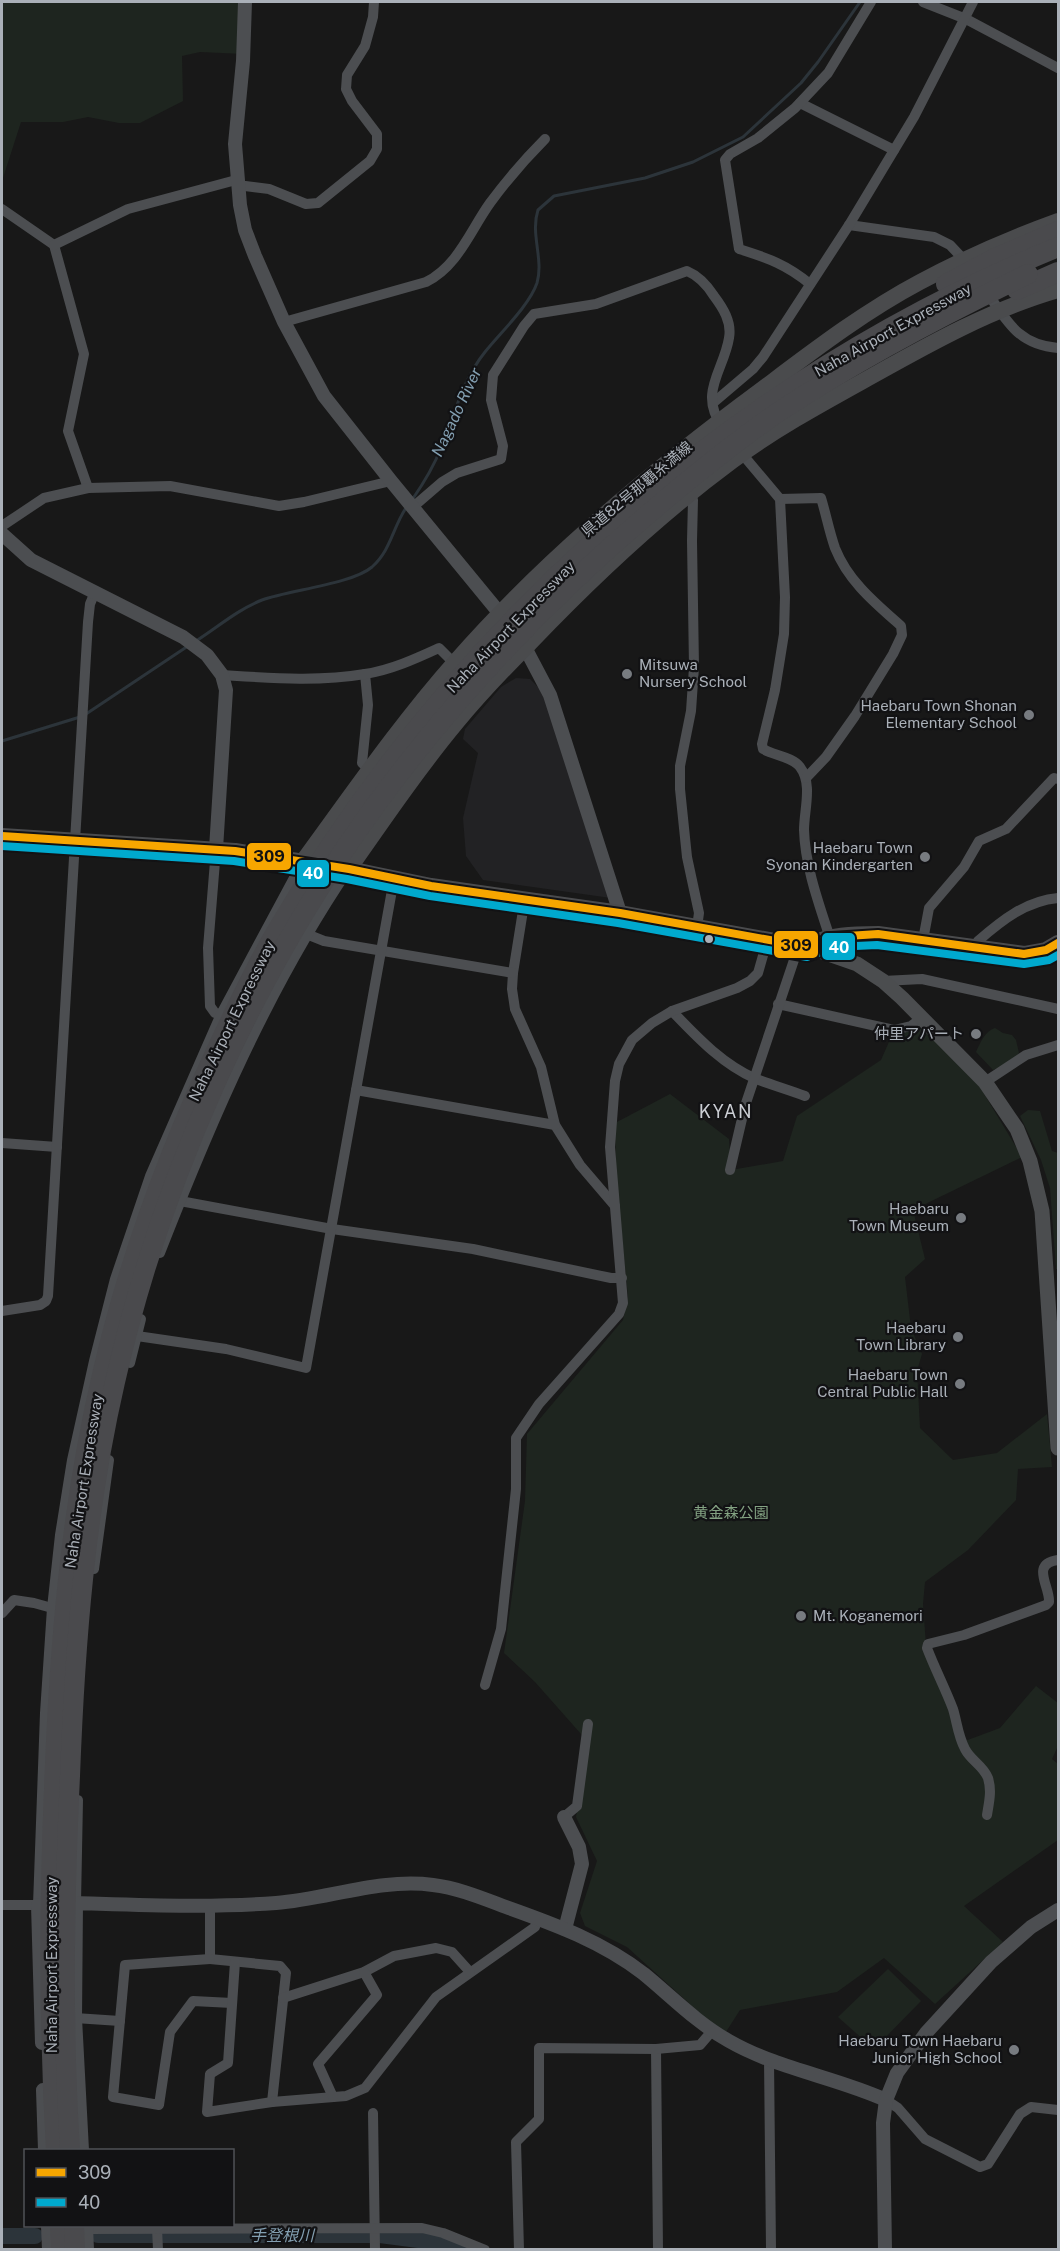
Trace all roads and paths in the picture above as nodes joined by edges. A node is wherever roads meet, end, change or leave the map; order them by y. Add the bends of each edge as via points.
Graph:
1 (245, 2) edge
2 (375, 2) edge
3 (871, 2) edge
4 (923, 2) edge
5 (974, 2) edge
6 (966, 19) junction
7 (1059, 68) edge
8 (800, 103) junction
9 (545, 139) dead end
10 (894, 150) junction
11 (237, 183) junction
12 (2, 209) edge
13 (1059, 221) edge
14 (849, 225) junction
15 (1059, 231) edge
16 (54, 245) junction
17 (1059, 247) edge
18 (964, 259) junction
19 (1059, 261) edge
20 (1059, 272) edge
21 (810, 284) junction
22 (1059, 290) edge
23 (1000, 310) junction
24 (284, 321) junction
25 (1059, 348) edge
26 (837, 367) junction
27 (713, 404) junction
28 (719, 422) junction
29 (742, 454) junction
30 (391, 481) junction
31 (87, 488) junction
32 (691, 493) junction
33 (780, 499) junction
34 (413, 507) junction
35 (2, 526) edge
36 (2, 534) edge
37 (95, 592) junction
38 (500, 613) junction
39 (526, 647) junction
40 (454, 663) junction
41 (365, 674) junction
42 (222, 675) junction
43 (370, 770) junction
44 (806, 777) junction
45 (1059, 779) edge
46 (2, 836) edge
47 (74, 840) junction
48 (216, 849) junction
49 (303, 861) junction
50 (349, 869) junction
51 (394, 879) junction
52 (525, 898) junction
53 (1059, 898) edge
54 (620, 912) junction
55 (698, 927) junction
56 (309, 935) junction
57 (830, 938) junction
58 (768, 939) junction
59 (923, 940) junction
60 (1059, 943) edge
61 (804, 946) junction
62 (978, 947) junction
63 (382, 950) junction
64 (513, 973) junction
65 (883, 981) junction
66 (778, 1004) junction
67 (1059, 1009) edge
68 (672, 1011) junction
69 (221, 1014) junction
70 (923, 1017) junction
71 (1059, 1045) edge
72 (754, 1078) junction
73 (985, 1082) junction
74 (356, 1090) junction
75 (805, 1096) dead end
76 (555, 1125) junction
77 (2, 1143) edge
78 (57, 1148) junction
79 (730, 1170) dead end
80 (180, 1201) junction
81 (615, 1206) junction
82 (332, 1229) junction
83 (622, 1278) junction
84 (2, 1311) edge
85 (137, 1336) junction
86 (1059, 1448) edge
87 (1059, 1560) edge
88 (52, 1608) junction
89 (2, 1613) edge
90 (485, 1685) dead end
91 (588, 1724) dead end
92 (987, 1815) dead end
93 (564, 1817) joint
94 (76, 1903) junction
95 (2, 1905) edge
96 (38, 1905) junction
97 (210, 1906) junction
98 (1059, 1910) edge
99 (537, 1918) junction
100 (565, 1929) junction
101 (210, 1959) junction
102 (235, 1962) junction
103 (364, 1972) junction
104 (470, 1972) junction
105 (286, 1973) junction
106 (300, 1992) junction
107 (282, 1998) junction
108 (232, 2002) junction
109 (75, 2018) junction
110 (120, 2021) junction
111 (712, 2031) junction
112 (656, 2049) junction
113 (769, 2059) junction
114 (333, 2097) junction
115 (886, 2100) junction
116 (272, 2102) junction
117 (1059, 2110) edge
118 (373, 2113) dead end
119 (45, 2149) edge
120 (56, 2149) edge
121 (69, 2149) edge
122 (82, 2149) edge
123 (48, 2227) edge
124 (60, 2227) edge
125 (82, 2227) edge
126 (157, 2228) junction
127 (375, 2229) junction
128 (49, 2250) edge
129 (61, 2250) edge
130 (75, 2250) edge
131 (87, 2250) edge
132 (158, 2250) edge
133 (375, 2250) edge
134 (485, 2250) edge
135 (519, 2250) edge
136 (658, 2250) edge
137 (771, 2250) edge
138 (885, 2250) edge

1 - 11 street via 235,144
2 - 11 street via 364,46 347,75 346,88 377,134 377,149 370,161 318,203 306,204 269,189
3 - 8 street via 828,73
4 - 6 street
5 - 6 street
6 - 7 street
6 - 10 street
8 - 10 street
8 - 21 street via 725,160 740,249 773,259
9 - 24 street via 490,203 451,265 439,275 426,282
10 - 14 street
11 - 16 street via 128,209
11 - 24 street via 245,230
12 - 16 street
13 - 18 main road, 県道82号那覇糸満線
14 - 18 street via 934,237
14 - 21 street
15 - 26 highway, bridge via 993,259 902,311
16 - 31 street via 84,354 68,431
17 - 26 highway, Naha Airport Expressway, bridge via 947,298
18 - 23 street
18 - 28 main road, 県道82号那覇糸満線 via 839,332
19 - 26 highway, Naha Airport Expressway, bridge
20 - 26 highway, bridge
21 - 27 street via 763,357
22 - 23 main road
23 - 25 street via 1018,335 1044,347
23 - 29 main road via 904,357
24 - 30 street via 324,396
26 - 120 highway, Naha Airport Expressway, bridge via 751,415 663,483 541,591 484,651 362,800 316,868 274,934 203,1078 170,1155 122,1296 85,1459 73,1536 64,1608 51,1854
26 - 121 highway, Naha Airport Expressway, bridge via 671,494 612,545 495,661 438,726 328,876 288,942 216,1082 136,1299 98,1461 87,1538 78,1612 66,1854 64,1965
27 - 28 street
27 - 34 street via 711,389 730,337 726,313 698,275 687,271 596,304 534,314 493,375 491,400 503,446 501,459 457,473
28 - 29 street
28 - 38 main road, 県道82号那覇糸満線 via 621,500
29 - 32 main road
29 - 33 street
30 - 31 street via 279,506 170,486
30 - 34 street
31 - 35 street via 44,498
32 - 39 main road via 623,550
32 - 55 street via 694,667 691,711 680,766 684,831
33 - 44 street via 784,634 762,744 763,749 796,763
33 - 44 street via 821,498 844,566 863,592 901,626 902,635 855,716 826,757
34 - 38 street
36 - 37 street via 31,560
37 - 42 street via 183,637 207,655
37 - 47 street via 88,622
38 - 39 street
38 - 40 main road, 県道82号那覇糸満線
39 - 50 main road via 434,750
39 - 54 street via 550,695
40 - 41 street via 439,648
40 - 43 main road, 県道82号那覇糸満線
41 - 42 street via 295,679
41 - 43 street via 368,705 362,763
42 - 48 street via 226,690
43 - 49 main road, 県道82号那覇糸満線
44 - 57 street via 804,832
45 - 59 street via 1054,778 1006,829 978,841 964,867 929,908
46 - 47 main road
47 - 48 main road
47 - 78 street
48 - 49 main road
48 - 69 street via 208,948 210,1006
49 - 50 main road
49 - 69 street
50 - 51 main road
50 - 56 street
51 - 52 main road
51 - 63 street
52 - 54 main road
52 - 64 street
53 - 62 street via 1023,907 999,922 978,941
54 - 55 main road
55 - 58 main road
56 - 63 street
56 - 80 street via 251,1038
57 - 59 main road via 878,934
57 - 61 main road
58 - 61 main road
58 - 68 street via 758,973 750,981
59 - 62 main road
60 - 62 main road via 1024,954
61 - 65 main road via 856,964
61 - 66 street
63 - 64 street
63 - 74 street
64 - 76 street via 515,1009 541,1067
65 - 67 street via 922,979
65 - 70 main road
66 - 70 street via 894,1030 911,1026
66 - 72 street
68 - 72 street via 722,1059
68 - 81 street via 640,1032 619,1064 610,1147
69 - 88 street via 150,1176 115,1279 72,1460
70 - 73 main road
71 - 73 street via 1026,1055
72 - 75 street
72 - 79 street
73 - 86 main road via 1017,1129 1037,1185
74 - 76 street
74 - 82 street
76 - 81 street via 580,1165
77 - 78 street
78 - 84 street via 48,1296 40,1305
80 - 82 street
80 - 85 street via 149,1281
81 - 83 street
82 - 83 street via 473,1249
82 - 85 street via 306,1368 225,1349
83 - 90 street via 624,1296 619,1314 539,1404 516,1438 516,1490 501,1629
85 - 94 street via 114,1422 87,1618
87 - 92 street via 1049,1562 1043,1571 1049,1602 964,1635 928,1644 966,1752 987,1776
88 - 89 street via 14,1600
88 - 96 street
91 - 93 street via 577,1806
93 - 100 street via 579,1847 582,1864
94 - 97 street
94 - 109 street
95 - 96 street
96 - 119 street
97 - 99 street via 278,1903 385,1885 416,1884 452,1888
97 - 101 street
98 - 115 street via 1010,1944 972,1982 906,2058
99 - 100 street
99 - 104 street via 535,1926
100 - 111 street via 625,1961
101 - 102 street
101 - 110 street via 125,1965
102 - 105 street via 280,1966
102 - 108 street
103 - 104 street via 394,1956 436,1948 452,1952
103 - 106 street
103 - 114 street via 376,1995 318,2064
104 - 114 street via 436,1997 365,2088
105 - 106 street
105 - 107 street
106 - 107 street
107 - 116 street
108 - 110 street via 194,2001 170,2032 159,2105 113,2097
108 - 116 street via 228,2063 210,2074 207,2112
109 - 110 street
109 - 122 street
111 - 112 street via 700,2045
111 - 113 street
112 - 135 street via 539,2048 539,2119 516,2142
112 - 136 street
113 - 115 street
113 - 137 street
114 - 116 street
115 - 117 street via 925,2139 980,2167 988,2164 1020,2114 1031,2107
115 - 138 street via 882,2158
118 - 127 street
123 - 128 street
124 - 129 highway
125 - 126 street
125 - 130 highway
125 - 131 street
126 - 127 street
126 - 132 street
127 - 133 street
127 - 134 street via 422,2228

